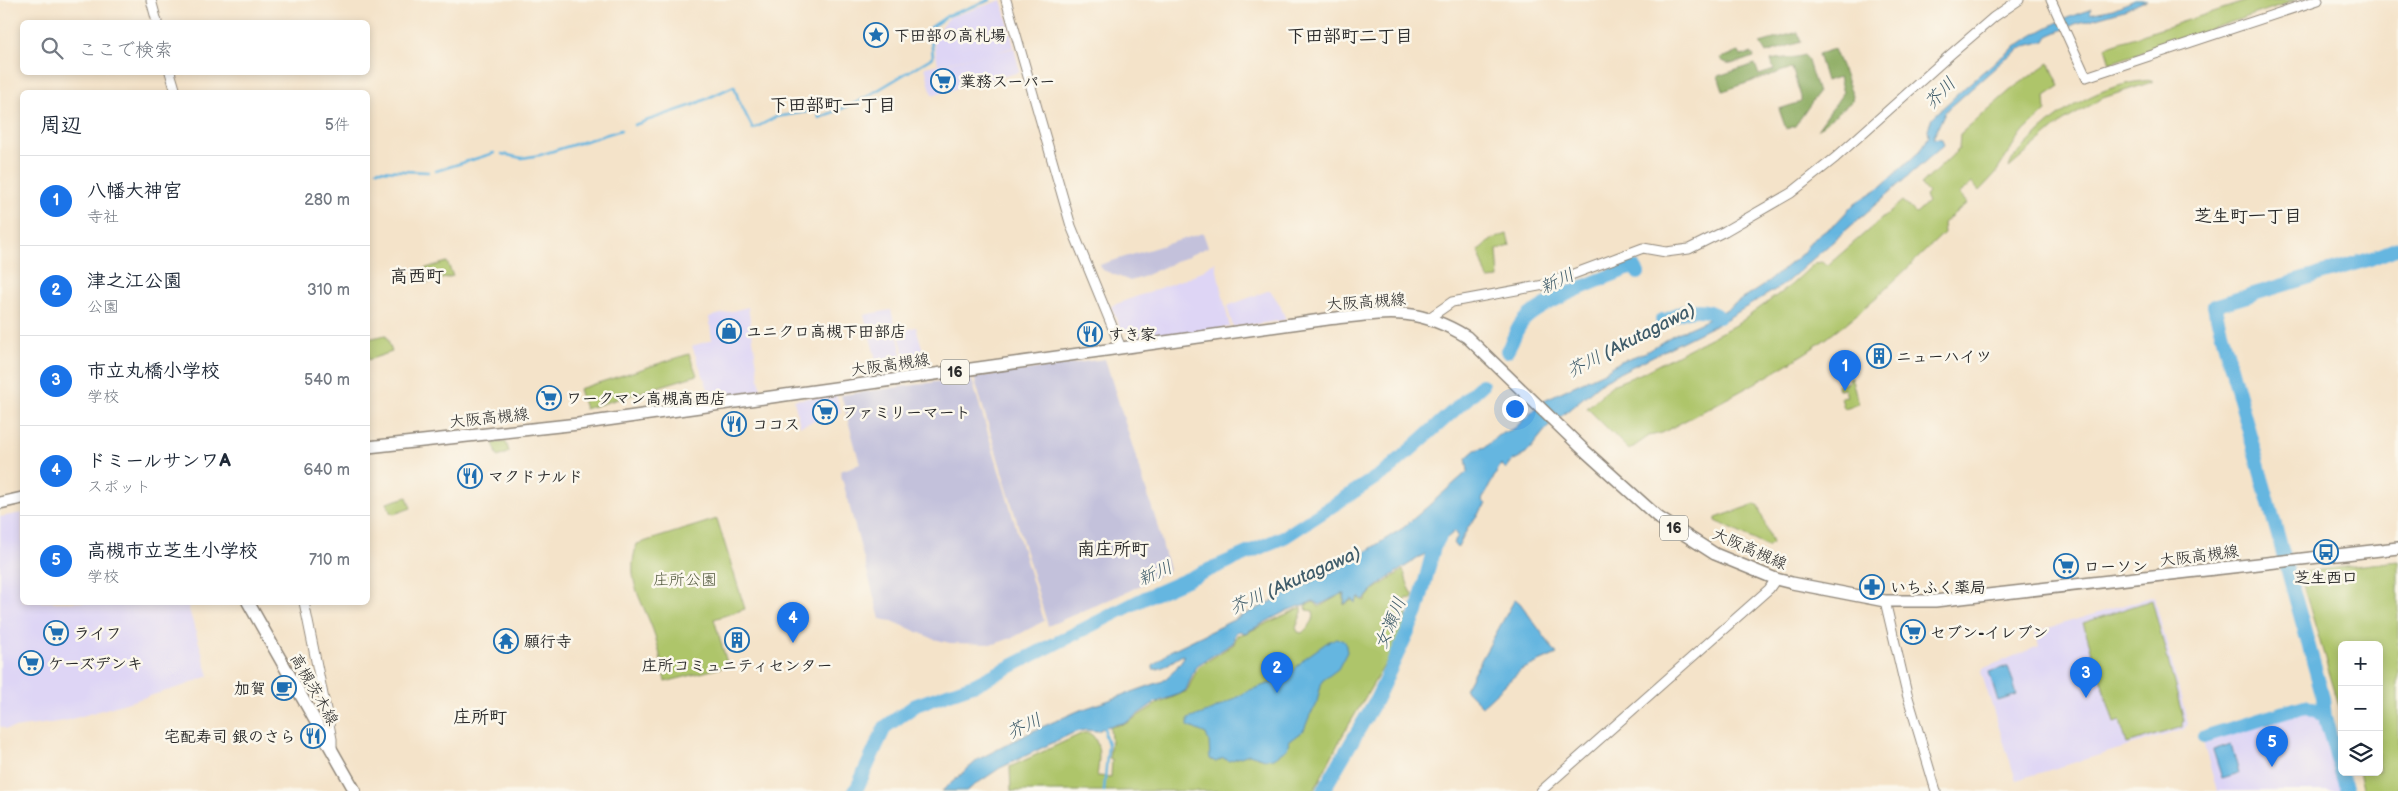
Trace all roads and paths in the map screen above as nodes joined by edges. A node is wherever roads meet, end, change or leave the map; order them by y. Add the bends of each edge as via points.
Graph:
1 (151, 0) edge
2 (1006, 0) edge
3 (2019, 0) edge
4 (2050, 0) edge
5 (2318, 0) edge
6 (156, 20) edge
7 (171, 75) edge
8 (175, 90) edge
9 (1429, 318) junction
10 (1121, 348) junction
11 (370, 447) edge
12 (20, 498) edge
13 (0, 503) edge
14 (2398, 548) edge
15 (1776, 579) junction
16 (1885, 601) junction
17 (250, 605) edge
18 (305, 605) edge
19 (332, 751) junction
20 (355, 791) edge
21 (1542, 791) edge
22 (1936, 791) edge

1 - 6 street
2 - 10 street via 1071,226
3 - 9 street via 1951,54 1828,164 1791,193 1725,231 1689,249 1666,252 1642,248 1544,285 1452,302
4 - 5 street via 2086,77
7 - 8 street
9 - 10 main road, 大阪高槻線 / 16 via 1393,312
9 - 15 main road, 大阪高槻線 / 16 via 1467,337 1659,518 1715,554
10 - 11 main road, 大阪高槻線 / 16 via 578,424
12 - 13 main road
14 - 16 main road, 大阪高槻線 / 16 via 1935,601
15 - 16 main road, 大阪高槻線 / 16
15 - 21 street via 1708,645
16 - 22 street via 1900,669
17 - 19 main road, 高槻茨木線
18 - 19 street
19 - 20 main road, 高槻茨木線

